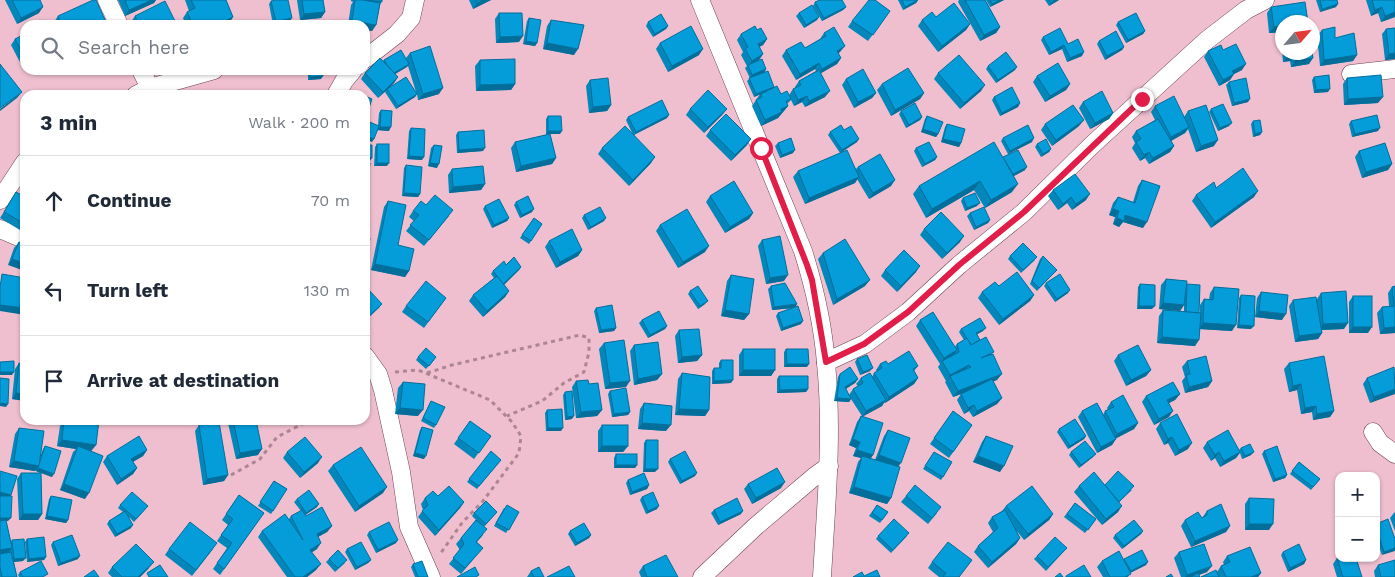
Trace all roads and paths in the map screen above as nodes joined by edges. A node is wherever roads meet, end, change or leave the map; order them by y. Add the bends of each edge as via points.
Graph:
1 (107, 0) edge
2 (415, 0) edge
3 (700, 0) edge
4 (1265, 0) edge
5 (117, 20) edge
6 (384, 44) junction
7 (370, 45) edge
8 (370, 55) edge
9 (1395, 69) edge
10 (1351, 74) dead end
11 (141, 75) edge
12 (197, 75) edge
13 (348, 75) edge
14 (143, 90) edge
15 (146, 90) edge
16 (339, 90) edge
17 (20, 170) edge
18 (0, 200) edge
19 (0, 229) edge
20 (20, 237) edge
21 (826, 362) junction
22 (370, 363) edge
23 (426, 373) junction
24 (378, 374) junction
25 (507, 416) junction
26 (300, 425) edge
27 (1373, 432) dead end
28 (1395, 454) edge
29 (829, 466) junction
30 (231, 475) dead end
31 (430, 574) edge
32 (702, 577) edge
33 (822, 577) edge

1 - 5 street
2 - 6 street via 410,18
3 - 21 street via 803,251 812,280
4 - 21 street via 1246,10 1207,40 1024,212 908,312 864,344
6 - 7 street
6 - 8 street
9 - 10 street
11 - 14 street
12 - 15 street
13 - 16 street
17 - 18 street
19 - 20 street
21 - 29 street
22 - 24 street
23 - 24 path via 418,370
23 - 25 path via 490,400
23 - 25 path via 580,335 589,338 584,372 542,401
24 - 31 street via 401,472 409,527
25 - 31 path via 521,436 519,453 462,524
26 - 30 path via 277,437 260,458
27 - 28 street via 1380,443
29 - 32 street via 756,526
29 - 33 street

